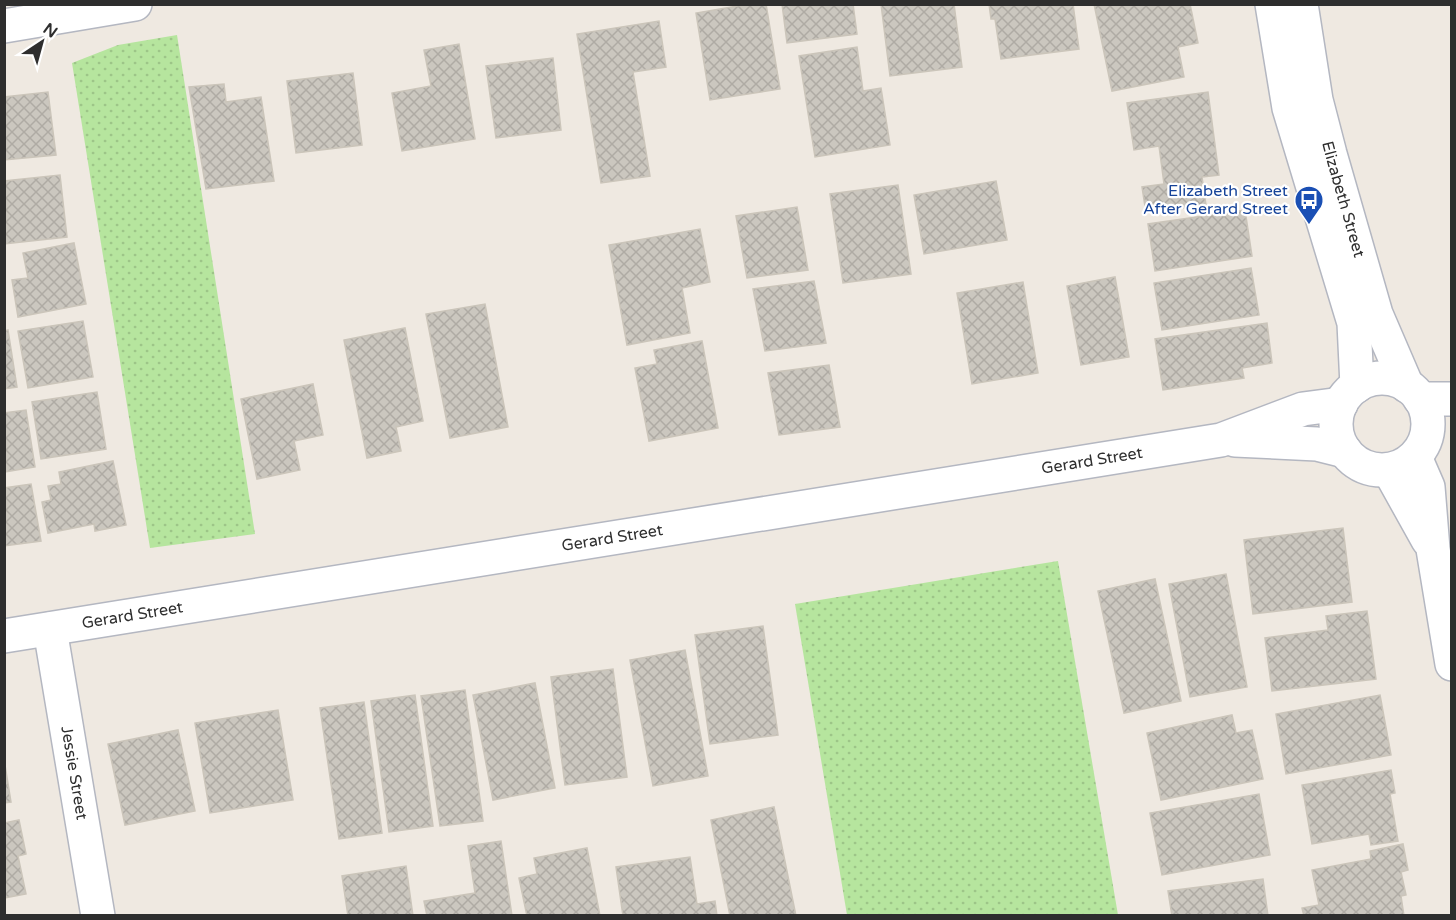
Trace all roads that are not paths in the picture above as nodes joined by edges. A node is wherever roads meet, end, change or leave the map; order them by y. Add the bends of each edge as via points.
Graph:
1 (135, 4) edge
2 (1272, 4) edge
3 (1301, 4) edge
4 (4, 26) edge
5 (1349, 395) junction
6 (1426, 395) edge
7 (1452, 436) edge
8 (1221, 440) junction
9 (1345, 451) junction
10 (1408, 458) junction
11 (50, 629) junction
12 (4, 636) edge
13 (1452, 664) edge
14 (98, 915) edge

1 - 4 street
2 - 5 street, Elizabeth Street via 1289,108 1354,323
3 - 6 street, Elizabeth Street via 1316,100 1376,314
5 - 6 street via 1382,379
5 - 8 street, Gerard Street
5 - 9 street via 1336,428
6 - 10 street via 1428,423
7 - 10 street
8 - 9 street, Gerard Street via 1317,444
8 - 11 street, Gerard Street
9 - 10 street via 1364,467
10 - 13 street via 1428,487 1433,549
11 - 12 street, Gerard Street
11 - 14 street, Jessie Street

